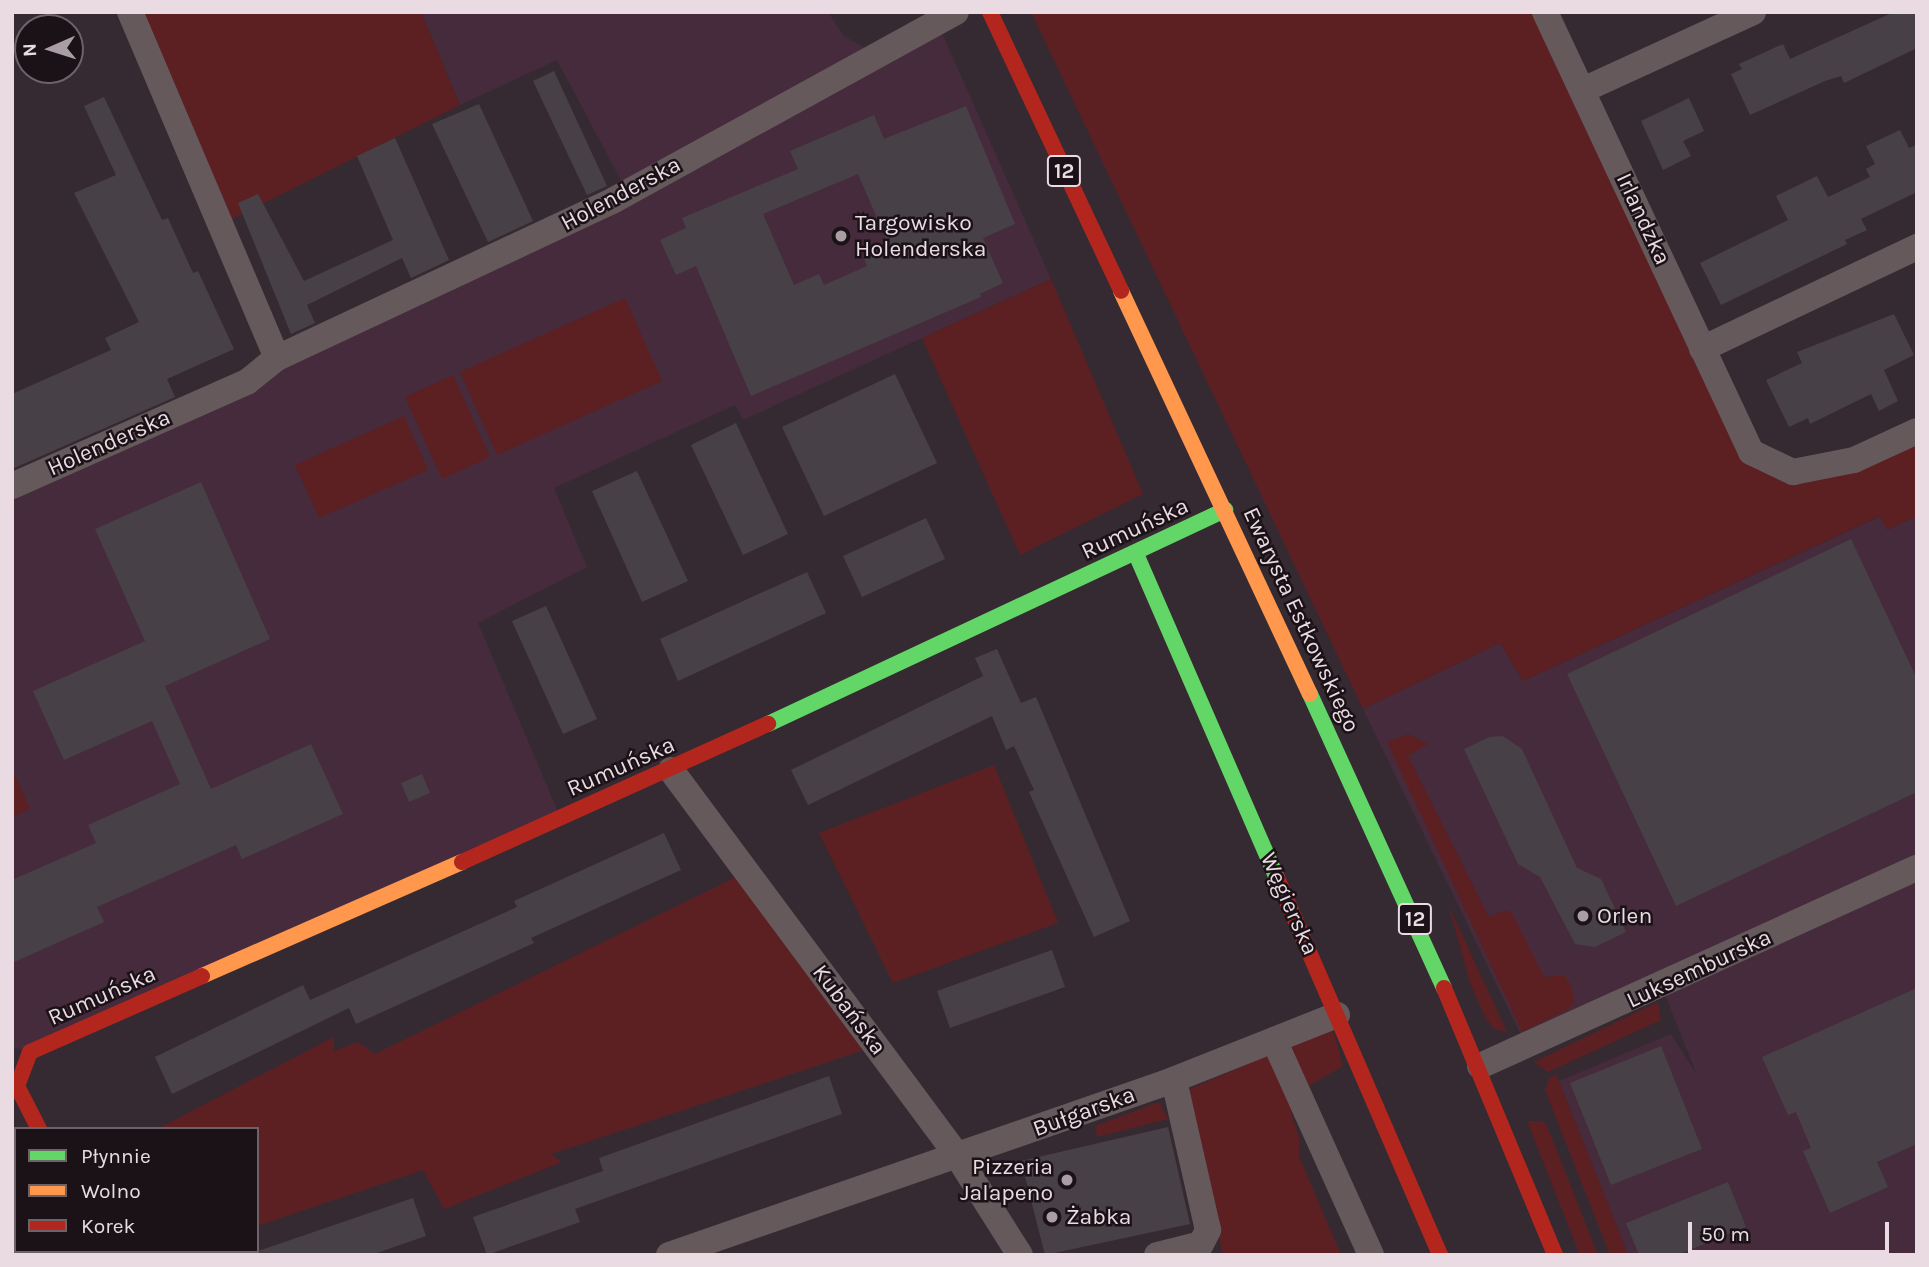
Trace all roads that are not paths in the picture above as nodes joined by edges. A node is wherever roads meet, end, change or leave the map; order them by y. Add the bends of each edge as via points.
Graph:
1 (130, 12) edge
2 (956, 12) edge
3 (990, 12) edge
4 (1545, 12) edge
5 (1753, 12) edge
6 (1583, 90) junction
7 (1917, 247) edge
8 (1702, 349) junction
9 (277, 358) junction
10 (1917, 431) edge
11 (12, 486) edge
12 (1225, 510) junction
13 (1136, 554) junction
14 (671, 770) junction
15 (1917, 868) edge
16 (1337, 1014) junction
17 (1274, 1040) junction
18 (1480, 1066) junction
19 (1174, 1080) junction
20 (38, 1127) edge
21 (958, 1157) junction
22 (669, 1255) edge
23 (1020, 1255) edge
24 (1157, 1255) edge
25 (1371, 1255) edge
26 (1440, 1255) edge
27 (1555, 1255) edge

1 - 9 street
2 - 9 street, Holenderska via 614,200
3 - 12 street, Ewarysta Estkowskiego / 12
4 - 6 street, Irlandzka
5 - 6 street
6 - 8 street, Irlandzka
7 - 8 street
8 - 10 street, Irlandzka via 1751,452 1793,472 1854,460
9 - 11 street, Holenderska via 247,382
12 - 13 street, Rumuńska
12 - 18 street, Ewarysta Estkowskiego / 12
13 - 14 street, Rumuńska
13 - 16 street, Węgierska
14 - 20 street, Rumuńska via 30,1052 17,1086
14 - 21 street, Kubańska
15 - 18 street, Luksemburska
16 - 17 street, Bułgarska
16 - 26 street, Węgierska
17 - 19 street, Bułgarska
17 - 25 street
18 - 27 street, Ewarysta Estkowskiego / 12
19 - 21 street, Bułgarska
19 - 24 street via 1208,1230 1200,1244
21 - 22 street, Bułgarska
21 - 23 street, Kubańska

